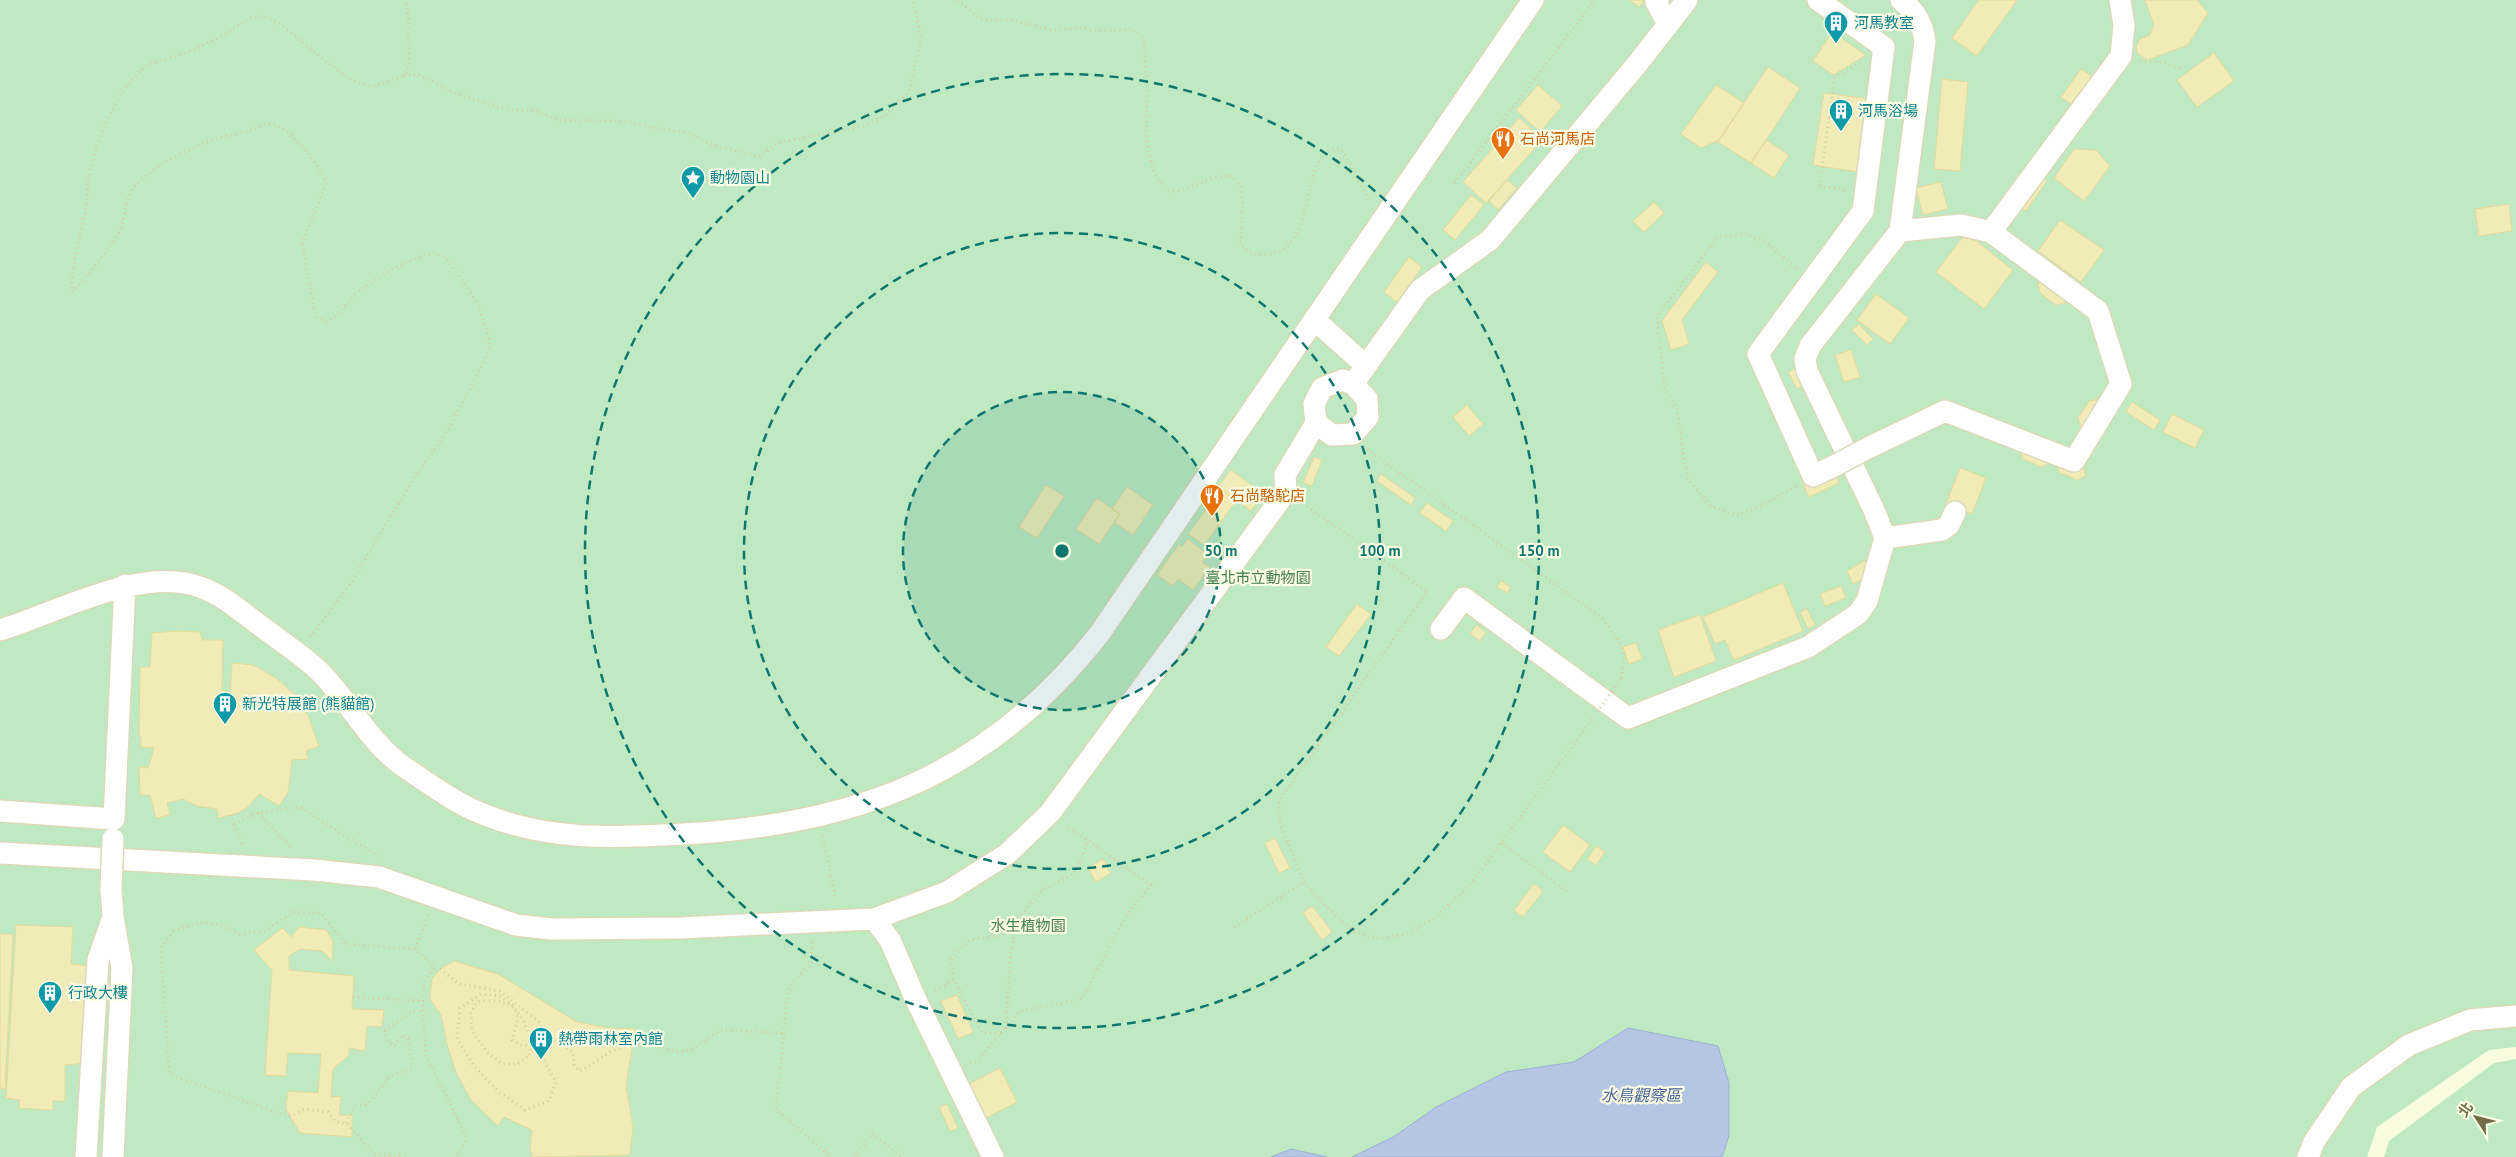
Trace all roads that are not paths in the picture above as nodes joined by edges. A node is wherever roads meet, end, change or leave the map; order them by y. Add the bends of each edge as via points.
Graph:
1 (1533, 0) edge
2 (1658, 0) edge
3 (1687, 0) edge
4 (1818, 0) edge
5 (1901, 0) edge
6 (2120, 0) edge
7 (1668, 24) junction
8 (1900, 231) junction
9 (1991, 232) junction
10 (1315, 320) junction
11 (1365, 365) junction
12 (1353, 384) junction
13 (1316, 423) junction
14 (1955, 512) dead end
15 (1885, 538) junction
16 (125, 585) junction
17 (1440, 629) dead end
18 (0, 630) edge
19 (0, 811) edge
20 (114, 829) junction
21 (0, 853) edge
22 (113, 917) junction
23 (874, 919) junction
24 (2516, 1016) edge
25 (86, 1157) edge
26 (113, 1157) edge
27 (993, 1157) edge
28 (2308, 1157) edge

1 - 10 street
2 - 7 street via 1656,2
3 - 7 street
4 - 9 street, bridge via 1884,50 1863,211 1758,354 1813,476 1945,411 2074,461 2121,384 2098,311
5 - 8 street via 1913,9 1923,24 1925,41
6 - 9 street via 2124,25 2121,56
7 - 11 street via 1490,240 1420,290
8 - 9 street via 1961,225
8 - 15 street via 1810,346 1805,359 1807,370
10 - 11 street
10 - 16 street via 1100,633 1046,696 979,749 936,774 891,794 819,818 763,828 627,837 570,836 481,814 404,767 378,744 323,675 222,598 199,586 152,582
11 - 12 street
12 - 13 street via 1343,380 1322,388 1314,404
12 - 13 street via 1367,398 1368,417 1353,434 1332,435
13 - 23 street via 1285,474 1286,492 1050,813 1007,854 946,892
14 - 15 street via 1949,525 1942,530
15 - 17 street via 1867,601 1858,614 1840,628 1808,647 1628,718 1464,598
16 - 18 street
16 - 20 street
19 - 20 street
20 - 22 street, bridge
21 - 23 street via 314,870 379,877 516,925 551,929 679,928
22 - 25 street via 98,960
22 - 26 street via 122,968
23 - 27 street via 890,940
24 - 28 street via 2470,1020 2408,1045 2352,1087 2314,1142

